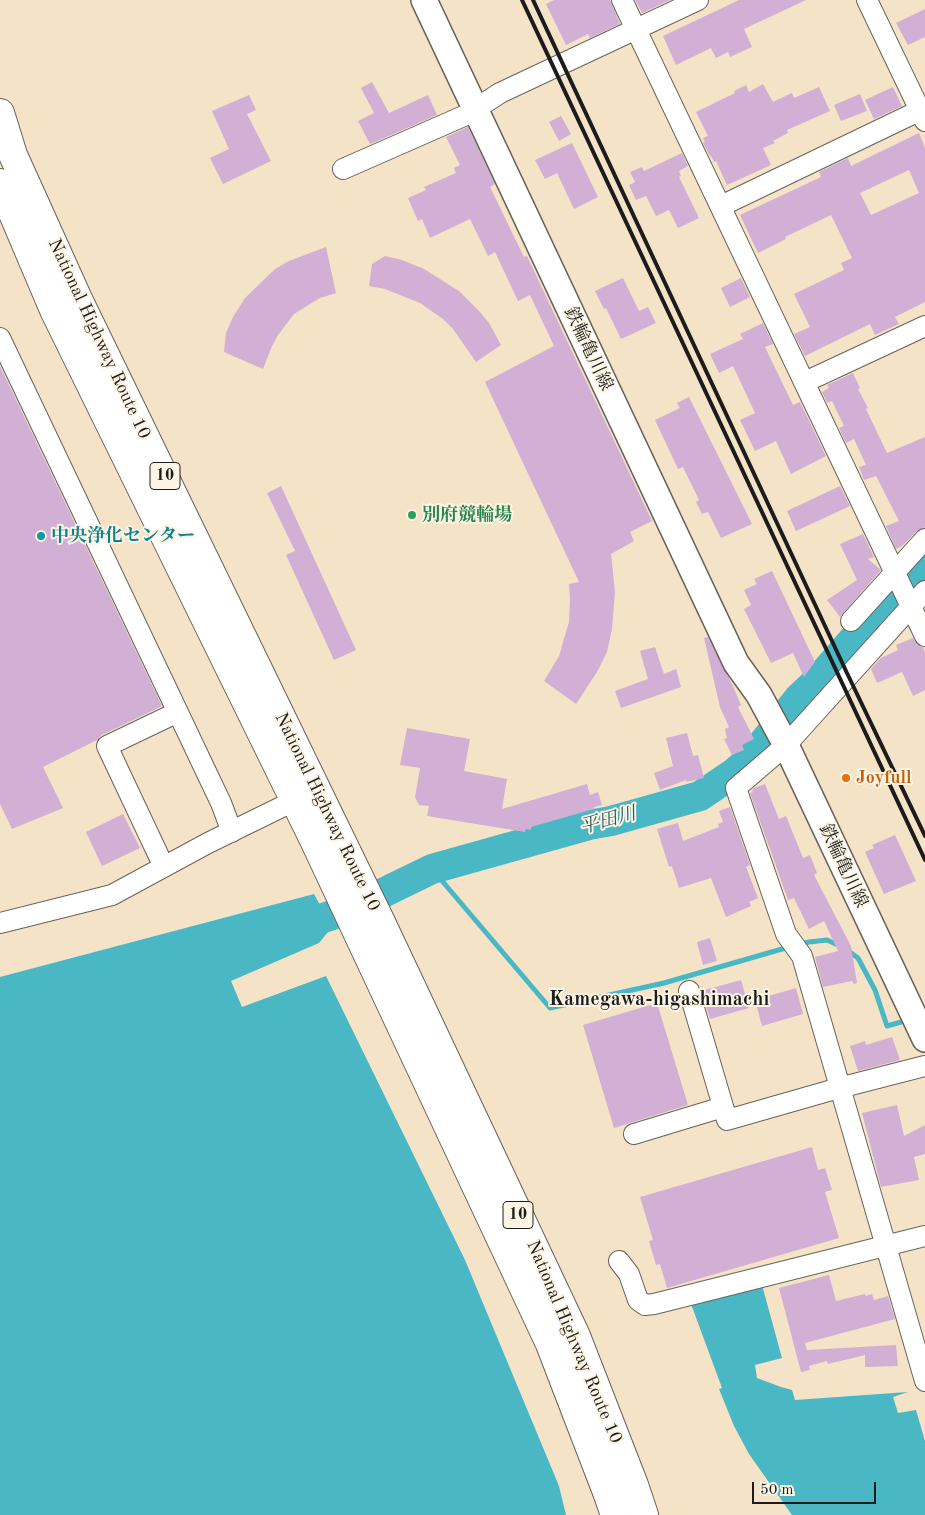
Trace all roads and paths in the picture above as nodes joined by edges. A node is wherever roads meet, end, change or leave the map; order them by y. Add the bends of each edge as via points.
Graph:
1 (424, 0) edge
2 (438, 0) edge
3 (622, 0) edge
4 (698, 0) edge
5 (867, 0) edge
6 (636, 30) junction
7 (480, 105) junction
8 (0, 113) edge
9 (923, 113) edge
10 (343, 169) dead end
11 (0, 184) edge
12 (721, 206) junction
13 (925, 326) edge
14 (0, 338) edge
15 (805, 382) junction
16 (925, 539) edge
17 (895, 572) junction
18 (925, 590) edge
19 (911, 606) junction
20 (851, 620) dead end
21 (925, 636) edge
22 (178, 712) junction
23 (785, 742) junction
24 (306, 795) junction
25 (232, 832) junction
26 (326, 838) junction
27 (164, 867) junction
28 (0, 923) edge
29 (689, 991) dead end
30 (918, 1023) edge
31 (925, 1066) edge
32 (839, 1088) junction
33 (723, 1106) junction
34 (634, 1134) dead end
35 (925, 1236) edge
36 (886, 1247) junction
37 (619, 1261) dead end
38 (925, 1378) edge
39 (615, 1515) edge
40 (644, 1515) edge

1 - 7 main road, 鉄輪亀川線
2 - 7 main road, 鉄輪亀川線
3 - 6 street
4 - 6 street
5 - 9 street
6 - 7 street via 562,62
6 - 12 street
7 - 10 street via 466,115
7 - 23 main road, 鉄輪亀川線 via 744,649 765,705
8 - 24 highway, National Highway Route 10 / 10 via 13,155
9 - 12 street
11 - 24 highway, National Highway Route 10 / 10 via 54,310
12 - 15 street
13 - 15 street
14 - 22 street
15 - 17 street
16 - 17 street
17 - 19 street
17 - 20 street
18 - 19 street
19 - 21 street
19 - 23 street
22 - 25 street
22 - 27 street via 107,746
23 - 30 main road, 鉄輪亀川線
23 - 32 street via 736,788 786,934 802,956
24 - 25 street
24 - 26 highway, National Highway Route 10 / 10
25 - 27 street
26 - 39 highway, National Highway Route 10 / 10 via 355,929 550,1344
26 - 40 highway, National Highway Route 10 / 10 via 380,920 576,1336
27 - 28 street via 112,895
29 - 33 street
31 - 32 street
32 - 33 street via 726,1120
32 - 36 street
33 - 34 street
35 - 36 street
36 - 37 street via 644,1305 638,1300 629,1274
36 - 38 street

